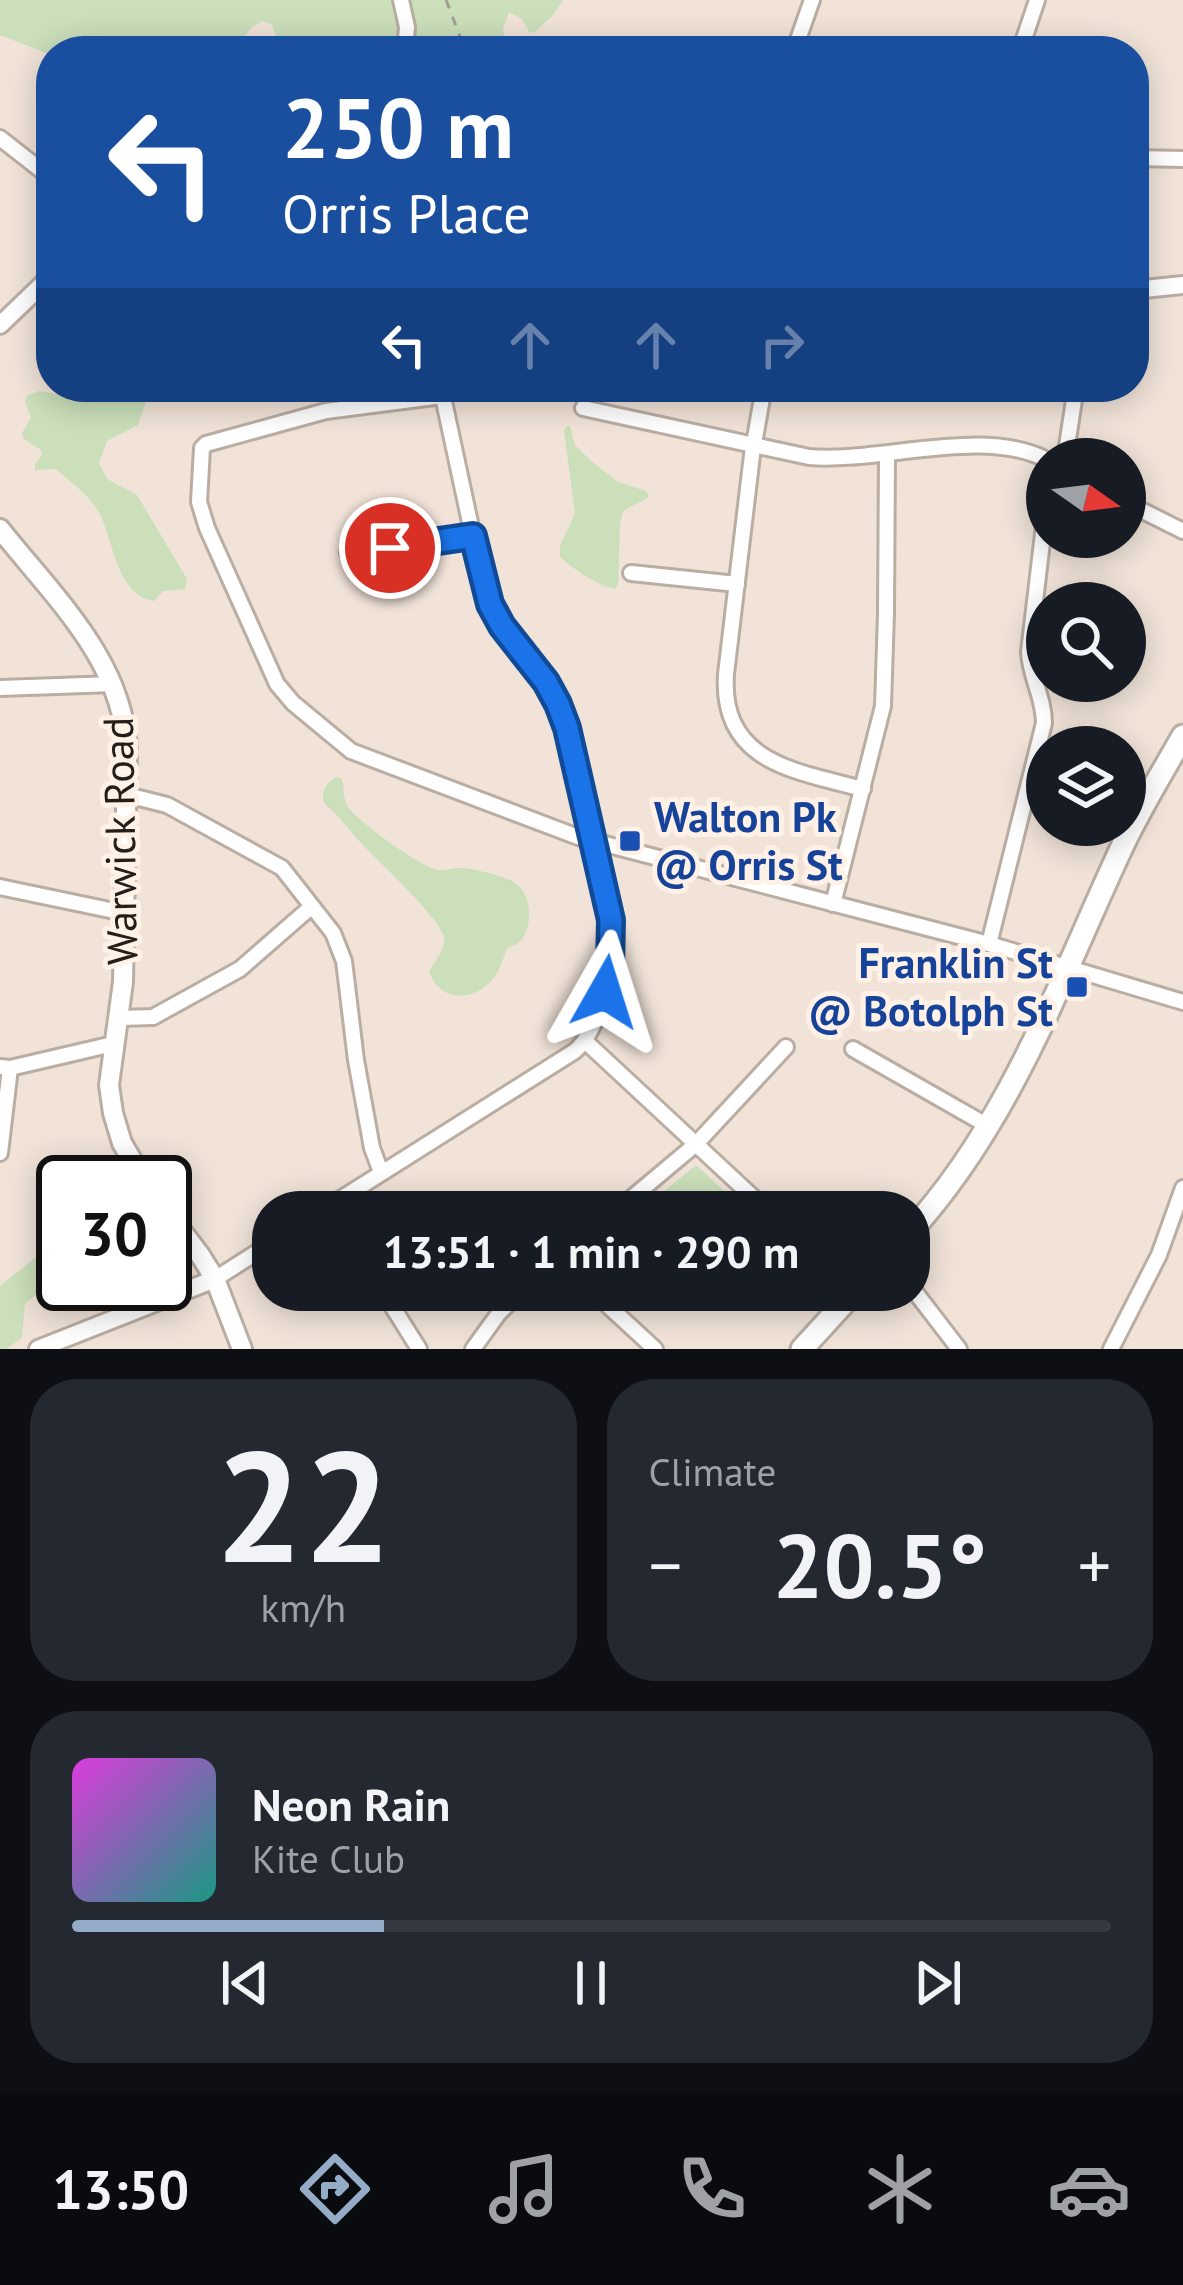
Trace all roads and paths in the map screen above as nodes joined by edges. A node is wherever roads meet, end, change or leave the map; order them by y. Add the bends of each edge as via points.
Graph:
1 (401, 0) edge
2 (446, 0) edge
3 (812, 0) edge
4 (1037, 0) edge
5 (406, 36) edge
6 (460, 36) edge
7 (799, 36) edge
8 (1025, 36) edge
9 (0, 138) edge
10 (1149, 158) edge
11 (1183, 159) edge
12 (36, 166) edge
13 (1183, 285) edge
14 (1149, 288) edge
15 (36, 290) edge
16 (0, 325) edge
17 (380, 402) edge
18 (443, 402) edge
19 (761, 402) edge
20 (1074, 402) edge
21 (584, 408) dead end
22 (1068, 438) edge
23 (753, 447) junction
24 (1026, 451) edge
25 (887, 454) junction
26 (1146, 512) edge
27 (0, 529) edge
28 (1183, 531) edge
29 (473, 536) junction
30 (348, 553) dead end
31 (1040, 558) edge
32 (632, 573) dead end
33 (737, 584) junction
34 (114, 684) junction
35 (0, 688) edge
36 (1183, 736) edge
37 (863, 789) junction
38 (127, 795) junction
39 (594, 843) junction
40 (0, 887) edge
41 (833, 904) junction
42 (311, 907) junction
43 (124, 913) junction
44 (989, 944) junction
45 (1069, 966) junction
46 (1183, 1002) edge
47 (119, 1018) junction
48 (585, 1041) junction
49 (113, 1043) junction
50 (786, 1047) dead end
51 (853, 1049) dead end
52 (5, 1068) edge
53 (988, 1126) junction
54 (696, 1144) junction
55 (0, 1153) edge
56 (129, 1155) edge
57 (381, 1172) junction
58 (1183, 1188) edge
59 (354, 1191) edge
60 (640, 1191) edge
61 (746, 1191) edge
62 (930, 1209) edge
63 (192, 1244) edge
64 (252, 1255) edge
65 (215, 1279) junction
66 (395, 1311) edge
67 (501, 1311) edge
68 (613, 1311) edge
69 (836, 1311) edge
70 (930, 1311) edge
71 (46, 1348) edge
72 (242, 1349) edge
73 (419, 1349) edge
74 (473, 1349) edge
75 (655, 1349) edge
76 (802, 1349) edge
77 (959, 1349) edge
78 (1111, 1349) edge

1 - 5 street
2 - 6 path
3 - 7 street
4 - 8 street
9 - 12 street
10 - 11 street
13 - 14 street
15 - 16 street
17 - 39 street via 200,452 202,515 274,678 286,697 358,754
18 - 29 street
19 - 23 street
20 - 22 street
21 - 23 street
23 - 25 street via 817,458
23 - 33 street
24 - 25 street via 1001,445
25 - 37 street via 884,693
26 - 28 street
27 - 34 main road, Warwick Road
29 - 30 street
29 - 39 street via 490,604 558,704
31 - 44 street via 1029,652 1043,723
32 - 33 street
33 - 37 street via 725,691 737,730 774,764
34 - 35 street
34 - 38 main road, Warwick Road via 126,724
36 - 45 main road
37 - 41 street
38 - 42 street via 167,805 280,866
38 - 43 main road, Warwick Road
39 - 41 street
39 - 48 street via 611,951
40 - 43 street
41 - 44 street
42 - 47 street via 241,969 153,1017
42 - 57 street via 341,949
43 - 47 main road, Warwick Road
44 - 45 street
45 - 46 street
45 - 53 main road
47 - 49 main road, Warwick Road
48 - 54 street
48 - 57 street
49 - 52 street
49 - 56 main road, Warwick Road via 112,1113
50 - 54 street
51 - 53 street
52 - 55 street
53 - 62 main road
54 - 60 street
54 - 61 street
57 - 59 street
58 - 78 street
63 - 65 main road
64 - 65 street
65 - 71 street
65 - 72 main road
66 - 73 street
67 - 74 street
68 - 75 street
69 - 76 main road
70 - 77 street

